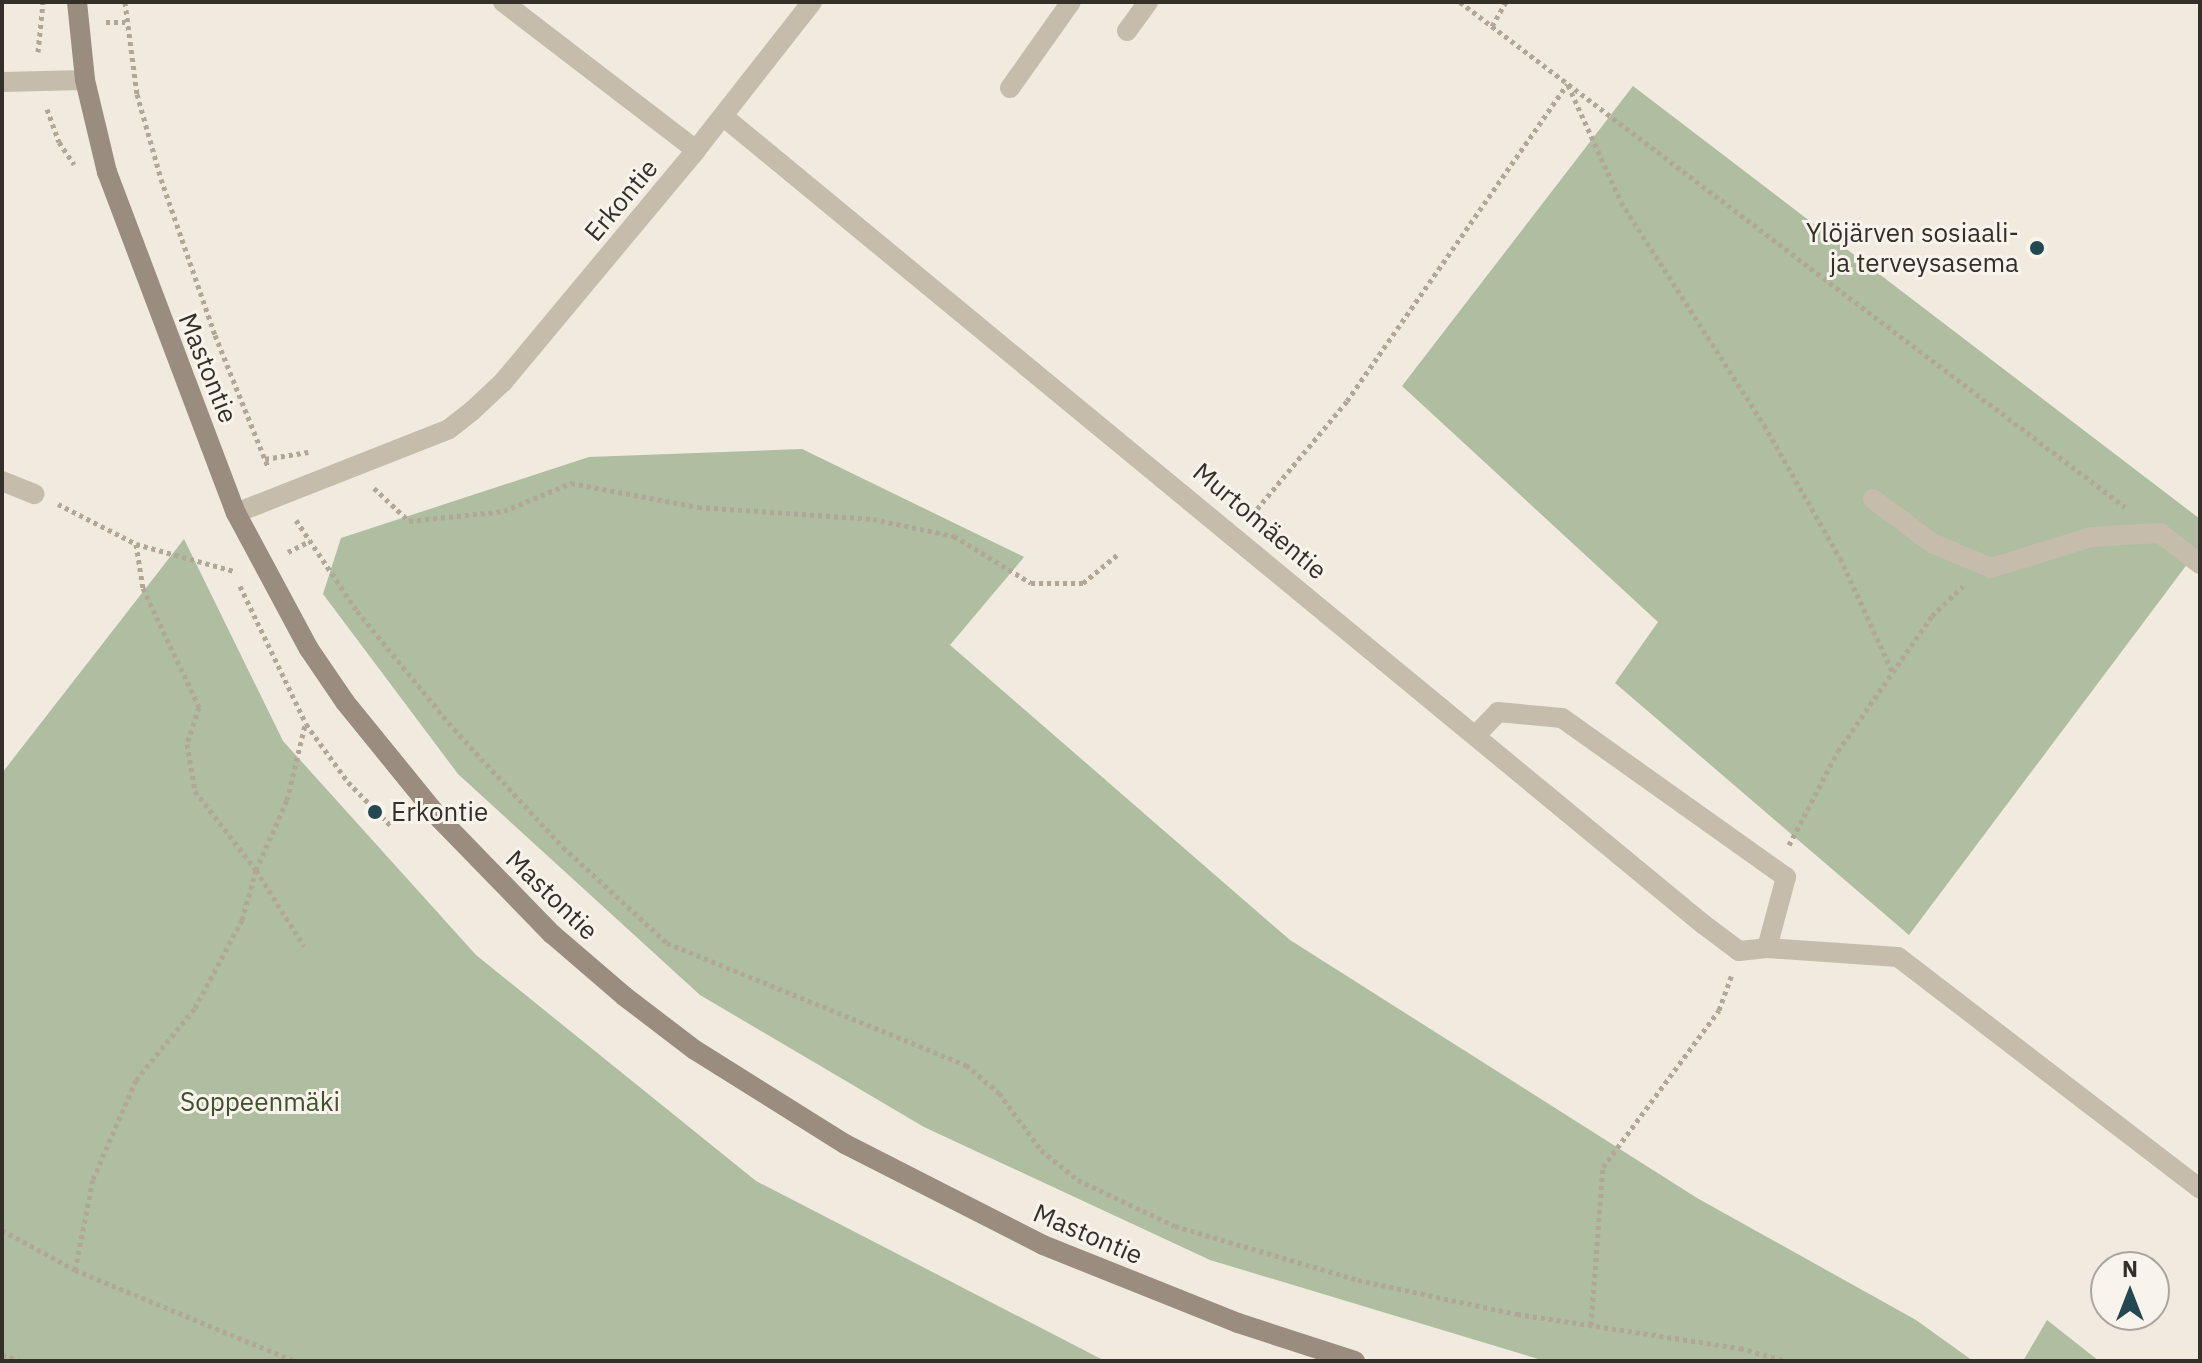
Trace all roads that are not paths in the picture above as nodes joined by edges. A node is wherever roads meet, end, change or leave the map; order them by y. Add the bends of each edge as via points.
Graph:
1 (77, 2) edge
2 (503, 2) edge
3 (812, 2) edge
4 (1071, 2) edge
5 (1148, 2) edge
6 (1127, 31) dead end
7 (85, 80) junction
8 (2, 82) edge
9 (1010, 88) dead end
10 (724, 117) junction
11 (696, 150) junction
12 (2, 481) edge
13 (35, 494) road end
14 (1873, 499) dead end
15 (236, 513) junction
16 (2200, 564) edge
17 (1476, 735) junction
18 (1767, 948) junction
19 (2200, 1189) edge
20 (1355, 1361) edge

1 - 7 main road, Mastontie
2 - 11 street
3 - 10 street, Erkontie
4 - 9 street
5 - 6 street
7 - 8 street
7 - 15 main road, Mastontie via 131,247
10 - 11 street, Erkontie
10 - 17 street, Murtomäentie
11 - 15 street, Erkontie via 503,382 472,411 449,429
12 - 13 street
14 - 16 street via 1932,543 1991,568 2091,537 2160,533
15 - 20 main road, Mastontie via 309,649 409,784 552,934 636,1005 758,1091 937,1195 1134,1282
17 - 18 street, Murtomäentie via 1739,951
17 - 18 street via 1498,712 1562,718 1786,877
18 - 19 street via 1898,957

